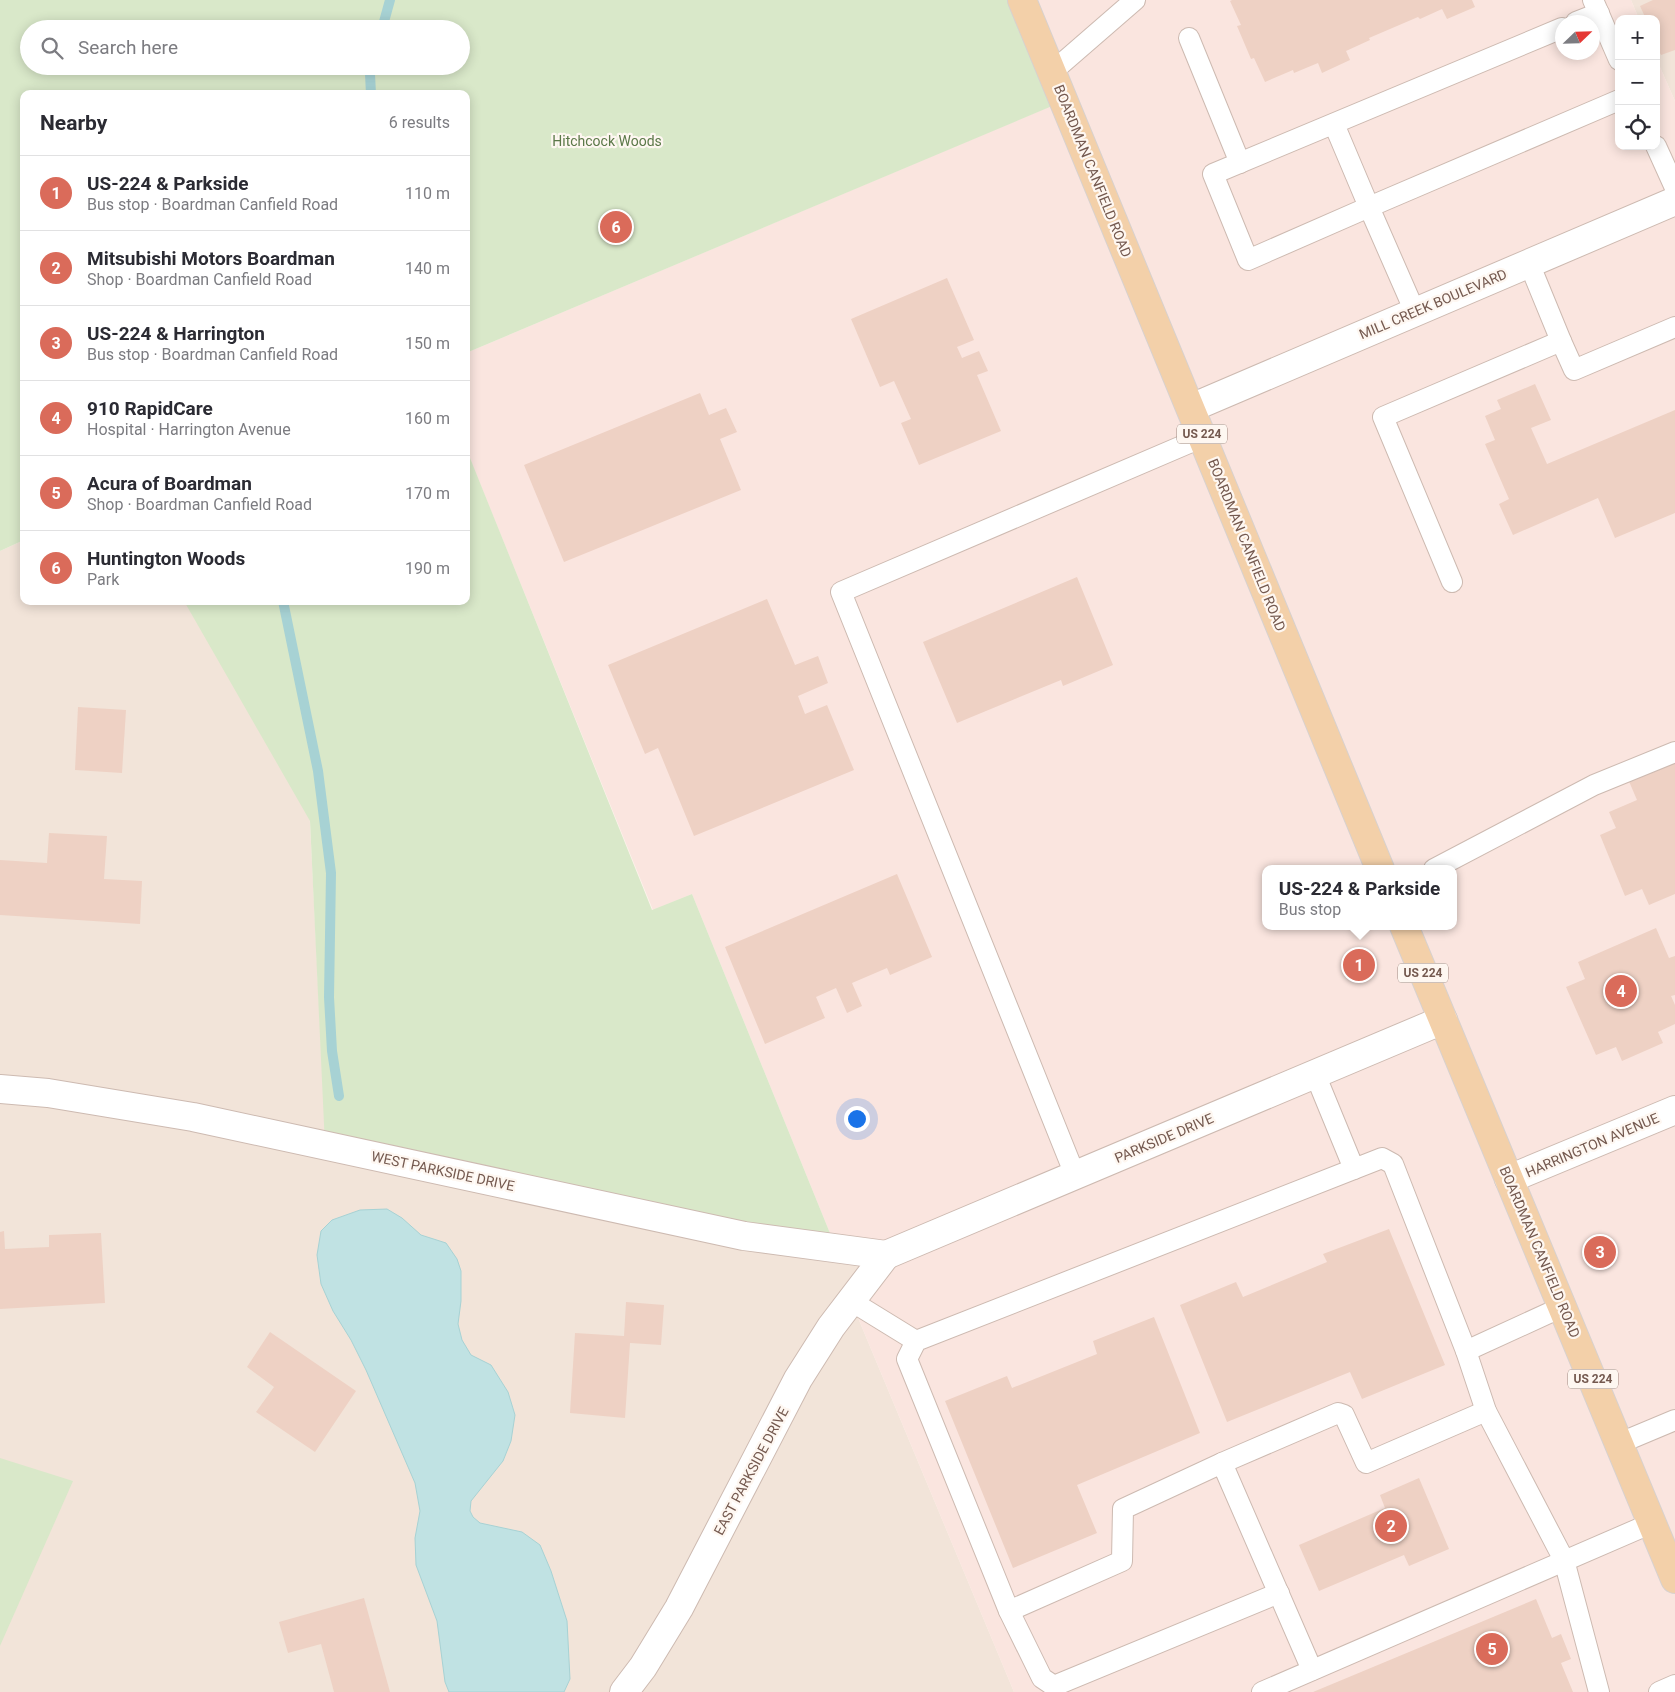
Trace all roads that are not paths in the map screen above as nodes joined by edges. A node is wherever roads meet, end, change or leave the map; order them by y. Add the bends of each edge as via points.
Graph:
1 (1022, 0) edge
2 (1136, 0) edge
3 (1596, 6) edge
4 (1585, 15) edge
5 (1555, 31) edge
6 (1189, 38) dead end
7 (1615, 51) edge
8 (1052, 72) junction
9 (1615, 102) edge
10 (1334, 124) junction
11 (1658, 150) edge
12 (1240, 163) junction
13 (1675, 188) edge
14 (1675, 201) edge
15 (1369, 207) junction
16 (1529, 263) junction
17 (1414, 312) junction
18 (1675, 327) edge
19 (1561, 341) junction
20 (1191, 408) junction
21 (1203, 437) junction
22 (1452, 582) dead end
23 (1675, 752) edge
24 (1378, 865) edge
25 (1442, 865) edge
26 (1406, 930) edge
27 (1442, 1020) junction
28 (1315, 1074) junction
29 (0, 1089) edge
30 (1675, 1110) edge
31 (1354, 1169) junction
32 (1075, 1175) junction
33 (1509, 1179) junction
34 (886, 1255) junction
35 (851, 1301) junction
36 (1562, 1307) junction
37 (916, 1341) junction
38 (1466, 1351) junction
39 (1486, 1411) junction
40 (1675, 1420) edge
41 (1620, 1443) junction
42 (1222, 1463) junction
43 (1652, 1523) junction
44 (1564, 1560) junction
45 (1675, 1579) edge
46 (1279, 1593) junction
47 (1009, 1610) junction
48 (1312, 1670) junction
49 (1675, 1685) edge
50 (624, 1692) edge
51 (1262, 1692) edge
52 (1599, 1692) edge
53 (1659, 1692) edge

1 - 8 main road, BOARDMAN CANFIELD ROAD / US 224
2 - 8 lane
3 - 4 lane
3 - 7 lane
5 - 10 lane
6 - 12 lane
8 - 20 main road, BOARDMAN CANFIELD ROAD / US 224
9 - 15 lane
10 - 12 lane
10 - 15 lane
11 - 13 lane
12 - 15 lane via 1213,174 1248,260
14 - 16 street, MILL CREEK BOULEVARD
15 - 17 lane
16 - 17 street, MILL CREEK BOULEVARD
16 - 19 lane
17 - 20 street, MILL CREEK BOULEVARD
18 - 19 lane via 1574,370
19 - 22 lane via 1382,417
20 - 21 main road, BOARDMAN CANFIELD ROAD / US 224
21 - 24 main road, BOARDMAN CANFIELD ROAD / US 224
21 - 32 lane via 841,592
23 - 25 lane via 1594,785
26 - 27 main road, BOARDMAN CANFIELD ROAD / US 224
27 - 28 street, PARKSIDE DRIVE
27 - 33 main road, BOARDMAN CANFIELD ROAD / US 224
28 - 31 lane
28 - 32 street, PARKSIDE DRIVE
29 - 34 street, WEST PARKSIDE DRIVE via 48,1093 193,1117 744,1236
30 - 33 street, HARRINGTON AVENUE
31 - 37 lane
31 - 38 lane via 1382,1158 1393,1164
32 - 34 street, PARKSIDE DRIVE
33 - 36 main road, BOARDMAN CANFIELD ROAD / US 224
34 - 35 street, EAST PARKSIDE DRIVE
35 - 37 lane
35 - 50 street, EAST PARKSIDE DRIVE via 798,1379 679,1608
36 - 38 lane
36 - 41 main road, BOARDMAN CANFIELD ROAD / US 224
37 - 47 lane via 907,1359
38 - 39 lane
39 - 42 lane via 1366,1463 1344,1415 1338,1413
39 - 44 lane
40 - 41 lane
41 - 43 main road, BOARDMAN CANFIELD ROAD / US 224
42 - 46 lane
42 - 47 lane via 1123,1508 1122,1561
43 - 44 lane
43 - 45 main road, BOARDMAN CANFIELD ROAD / US 224
44 - 48 lane
44 - 52 lane
46 - 47 lane via 1054,1686 1042,1678
46 - 48 lane
48 - 51 lane
49 - 53 lane

